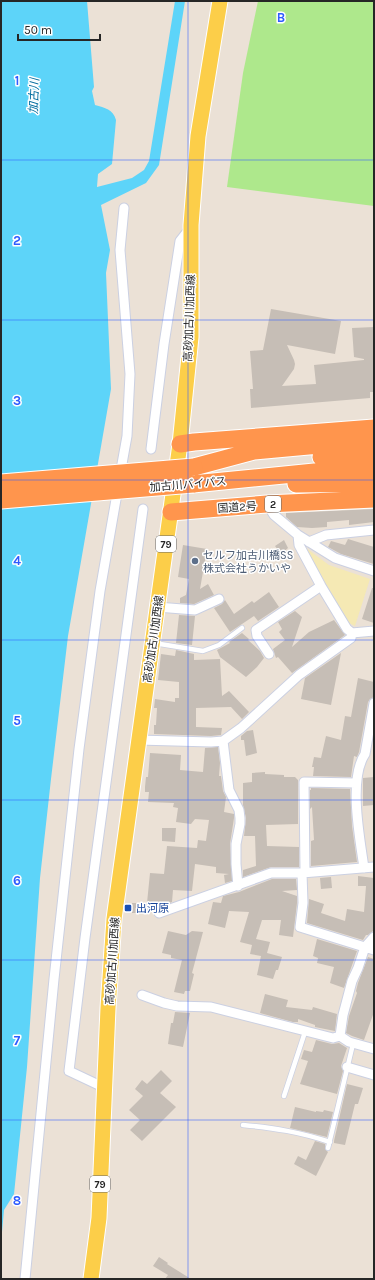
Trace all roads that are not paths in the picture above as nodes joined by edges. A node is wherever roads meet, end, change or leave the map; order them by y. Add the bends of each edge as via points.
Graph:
1 (220, 1) edge
2 (124, 208) dead end
3 (191, 225) junction
4 (374, 428) edge
5 (374, 440) edge
6 (180, 444) junction
7 (151, 449) dead end
8 (374, 453) edge
9 (374, 466) edge
10 (194, 467) junction
11 (1, 483) edge
12 (374, 483) edge
13 (193, 484) junction
14 (374, 499) edge
15 (1, 500) edge
16 (267, 504) junction
17 (143, 509) dead end
18 (171, 512) junction
19 (374, 530) edge
20 (298, 535) junction
21 (309, 542) junction
22 (374, 571) edge
23 (321, 586) junction
24 (219, 600) dead end
25 (157, 607) junction
26 (242, 628) dead end
27 (374, 631) edge
28 (352, 633) junction
29 (152, 643) junction
30 (270, 654) dead end
31 (374, 703) edge
32 (138, 740) junction
33 (223, 741) junction
34 (356, 783) junction
35 (374, 867) edge
36 (364, 868) junction
37 (303, 873) junction
38 (238, 886) junction
39 (159, 913) dead end
40 (374, 937) edge
41 (365, 947) junction
42 (374, 950) edge
43 (142, 995) dead end
44 (306, 1032) junction
45 (340, 1036) junction
46 (353, 1044) junction
47 (374, 1049) edge
48 (347, 1067) junction
49 (374, 1075) edge
50 (105, 1088) junction
51 (284, 1096) dead end
52 (243, 1125) dead end
53 (330, 1142) junction
54 (328, 1148) dead end
55 (25, 1279) edge
56 (91, 1279) edge

1 - 3 main road, 高砂加古川加西線 / 79 via 198,136
2 - 55 street via 120,250 130,374 127,436 100,591 79,749
3 - 6 main road, 高砂加古川加西線 / 79 via 191,337
3 - 7 street via 180,241
4 - 6 highway
5 - 10 highway via 254,451
6 - 18 main road, 高砂加古川加西線 / 79
8 - 10 highway, 加古川バイパス
9 - 13 highway, 加古川バイパス
10 - 11 highway, 加古川バイパス, bridge
12 - 13 highway
13 - 15 highway, 加古川バイパス, bridge
14 - 16 highway, 国道2号 / 2
16 - 18 highway, 国道2号 / 2
16 - 20 street via 274,515
17 - 50 street via 69,1071
18 - 25 main road, 高砂加古川加西線 / 79
19 - 21 street via 326,534
20 - 21 street
20 - 23 street via 299,545
21 - 22 street via 335,558
23 - 28 street
23 - 30 street via 256,630
24 - 25 street via 195,610
25 - 29 main road, 高砂加古川加西線 / 79
26 - 29 lane via 219,645 203,651
27 - 28 street
28 - 33 street via 351,638 299,675
29 - 32 main road, 高砂加古川加西線 / 79
31 - 34 street
32 - 33 street
32 - 50 main road, 高砂加古川加西線 / 79 via 108,1008
33 - 38 street via 228,790 239,810 240,818 236,844
34 - 36 street
34 - 37 street via 304,782
35 - 36 street
36 - 37 street
37 - 38 street via 271,873
37 - 41 street via 300,927
38 - 39 street
40 - 41 street
41 - 42 street
41 - 45 street via 348,993
43 - 44 street via 177,1006 211,1007
44 - 45 street via 333,1038
44 - 51 lane
45 - 46 street
46 - 47 street
46 - 48 lane
48 - 49 street
48 - 53 lane
50 - 56 main road, 高砂加古川加西線 / 79 via 98,1218
52 - 53 lane via 304,1133
53 - 54 lane

